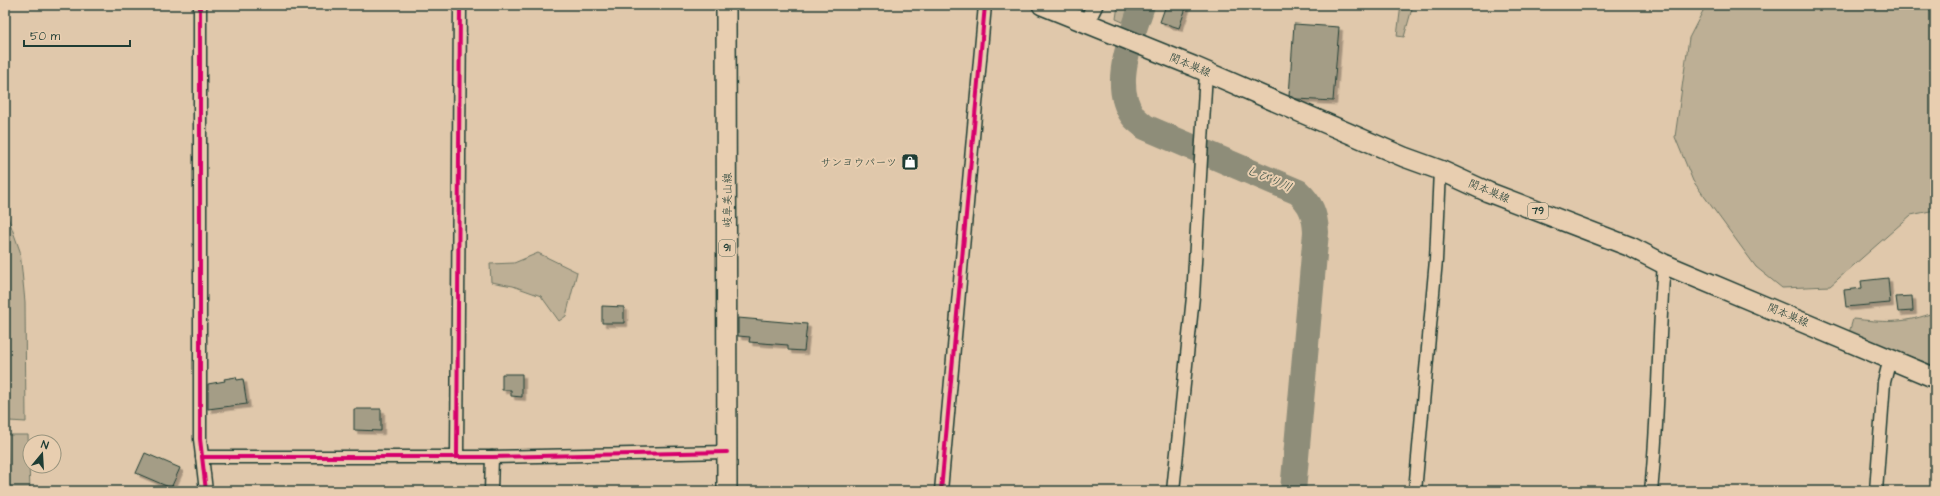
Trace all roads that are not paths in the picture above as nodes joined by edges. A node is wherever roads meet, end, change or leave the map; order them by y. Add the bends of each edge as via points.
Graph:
1 (200, 5) edge
2 (460, 5) edge
3 (726, 5) edge
4 (984, 5) edge
5 (1042, 5) edge
6 (1095, 5) edge
7 (1086, 23) junction
8 (1206, 72) junction
9 (1440, 170) junction
10 (1664, 264) junction
11 (1890, 359) junction
12 (1935, 378) edge
13 (727, 452) junction
14 (457, 456) junction
15 (202, 457) junction
16 (492, 457) junction
17 (206, 491) edge
18 (491, 491) edge
19 (727, 491) edge
20 (941, 491) edge
21 (1173, 491) edge
22 (1415, 491) edge
23 (1651, 491) edge
24 (1876, 491) edge

1 - 15 street
2 - 14 street
3 - 13 main road, 岐阜美山線 / 91
4 - 20 street
5 - 7 main road, 関本巣線 / 79
6 - 7 street
7 - 8 main road, 関本巣線 / 79
8 - 9 main road, 関本巣線 / 79
8 - 21 street via 1193,297
9 - 10 main road, 関本巣線 / 79 via 1488,192 1631,247
9 - 22 street via 1436,260
10 - 11 main road, 関本巣線 / 79
10 - 23 street
11 - 12 main road, 関本巣線 / 79
11 - 24 street via 1884,382
13 - 16 street
13 - 19 main road, 岐阜美山線 / 91
14 - 15 street
14 - 16 street
15 - 17 street
16 - 18 street

